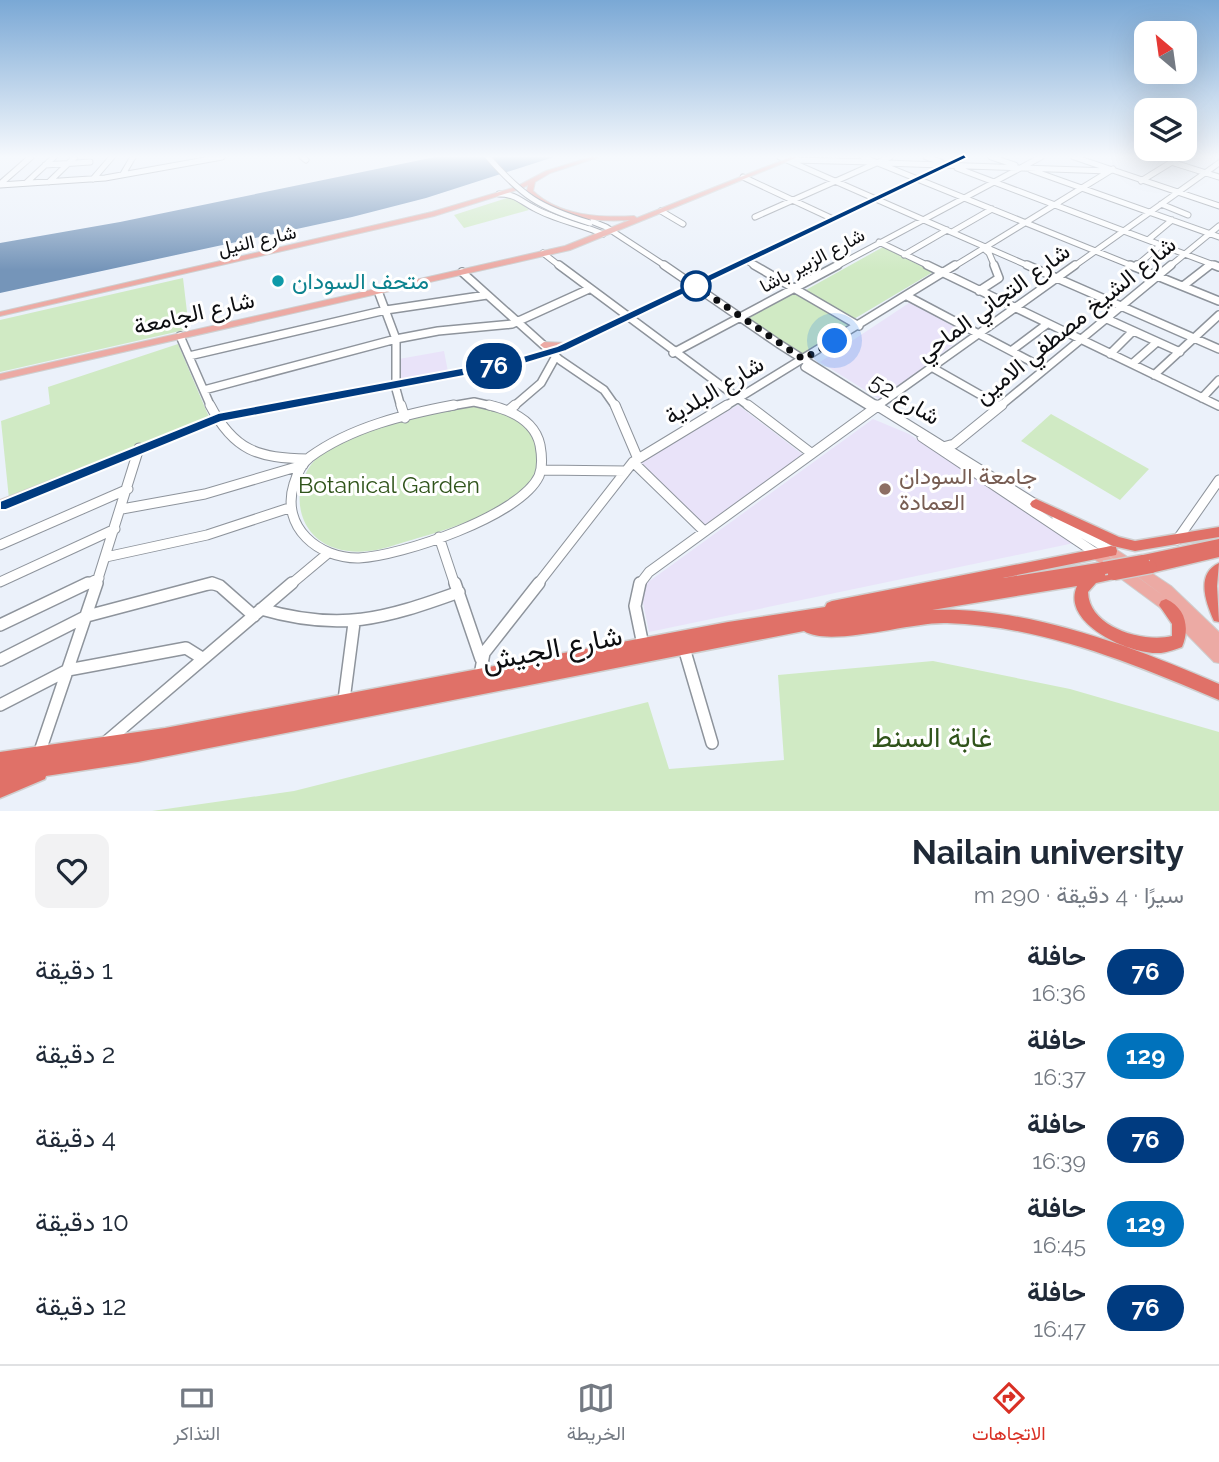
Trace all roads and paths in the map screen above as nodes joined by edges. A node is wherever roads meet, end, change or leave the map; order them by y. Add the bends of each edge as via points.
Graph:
1 (485, 195) edge
2 (496, 195) edge
3 (515, 195) edge
4 (524, 195) edge
5 (534, 195) edge
6 (700, 195) edge
7 (781, 195) edge
8 (804, 195) edge
9 (868, 195) edge
10 (883, 195) edge
11 (957, 195) edge
12 (967, 195) edge
13 (1030, 195) edge
14 (1071, 195) edge
15 (1099, 195) edge
16 (1175, 195) edge
17 (1187, 195) edge
18 (962, 197) junction
19 (876, 198) junction
20 (792, 200) junction
21 (1055, 204) junction
22 (1161, 204) junction
23 (1219, 206) edge
24 (992, 209) junction
25 (661, 211) junction
26 (433, 213) junction
27 (1150, 213) junction
28 (649, 215) junction
29 (1188, 215) dead end
30 (755, 217) dead end
31 (834, 219) junction
32 (922, 219) junction
33 (1172, 220) junction
34 (595, 222) junction
35 (633, 222) junction
36 (1026, 223) junction
37 (683, 224) dead end
38 (1219, 226) edge
39 (950, 231) junction
40 (1124, 231) junction
41 (607, 233) junction
42 (1210, 234) junction
43 (1219, 237) edge
44 (1148, 240) junction
45 (879, 242) junction
46 (1161, 245) junction
47 (984, 248) junction
48 (1097, 251) junction
49 (543, 254) junction
50 (904, 254) junction
51 (1185, 254) junction
52 (747, 261) junction
53 (1216, 266) edge
54 (1135, 267) junction
55 (462, 272) junction
56 (943, 273) junction
57 (1158, 276) junction
58 (1058, 279) junction
59 (1183, 286) junction
60 (694, 287) junction
61 (794, 287) junction
62 (589, 289) junction
63 (378, 291) junction
64 (979, 291) junction
65 (487, 296) junction
66 (907, 296) junction
67 (1219, 301) edge
68 (1122, 306) junction
69 (1016, 309) junction
70 (386, 310) junction
71 (0, 314) edge
72 (1219, 315) edge
73 (738, 318) junction
74 (628, 319) junction
75 (1107, 319) junction
76 (517, 322) junction
77 (1047, 324) junction
78 (859, 326) junction
79 (1133, 331) junction
80 (979, 335) junction
81 (180, 336) junction
82 (1194, 338) junction
83 (396, 340) junction
84 (1081, 340) junction
85 (1157, 342) junction
86 (543, 344) junction
87 (572, 344) junction
88 (1219, 349) edge
89 (1011, 351) junction
90 (673, 352) junction
91 (1180, 352) junction
92 (554, 354) junction
93 (1110, 354) junction
94 (189, 356) junction
95 (530, 359) junction
96 (801, 361) junction
97 (1132, 365) junction
98 (933, 368) junction
99 (1045, 369) junction
100 (1154, 375) junction
101 (0, 377) edge
102 (1219, 380) edge
103 (397, 384) junction
104 (204, 390) junction
105 (738, 397) junction
106 (1202, 398) junction
107 (1219, 406) edge
108 (1000, 407) junction
109 (877, 408) junction
110 (508, 411) junction
111 (218, 418) junction
112 (405, 418) junction
113 (946, 446) junction
114 (139, 448) junction
115 (811, 453) junction
116 (636, 461) junction
117 (306, 462) junction
118 (542, 470) junction
119 (626, 471) junction
120 (1219, 480) edge
121 (128, 489) junction
122 (1036, 504) junction
123 (0, 505) edge
124 (289, 508) junction
125 (122, 509) junction
126 (115, 529) junction
127 (704, 531) junction
128 (1219, 532) edge
129 (439, 537) junction
130 (1177, 540) junction
131 (1219, 544) edge
132 (0, 545) edge
133 (1219, 552) edge
134 (1104, 553) junction
135 (327, 554) junction
136 (106, 557) junction
137 (1147, 564) junction
138 (1219, 569) edge
139 (1104, 573) junction
140 (99, 578) junction
141 (0, 582) edge
142 (459, 592) junction
143 (1166, 604) junction
144 (258, 612) junction
145 (87, 616) junction
146 (1219, 616) edge
147 (802, 621) junction
148 (354, 623) junction
149 (0, 625) edge
150 (1219, 641) edge
151 (643, 645) junction
152 (684, 648) junction
153 (1219, 657) edge
154 (202, 658) junction
155 (0, 660) edge
156 (480, 667) junction
157 (68, 670) junction
158 (1219, 692) edge
159 (344, 700) junction
160 (0, 705) edge
161 (712, 743) dead end
162 (102, 747) junction
163 (39, 755) junction
164 (1, 764) edge
165 (51, 768) junction
166 (0, 790) edge

1 - 26 main road, شارع النيل
2 - 26 main road, شارع النيل
3 - 41 street via 535,209
4 - 34 street, bridge via 553,212
5 - 34 main road
6 - 25 main road, شارع الجامعة
7 - 20 street
8 - 20 street
9 - 19 street
10 - 19 main road
11 - 18 street
12 - 18 street, شارع الزبير باشا
13 - 21 street
14 - 21 street, شارع البلدية
15 - 27 street
16 - 22 street, شارع التجاني الماحي
17 - 23 street
18 - 24 street
18 - 32 street, شارع الزبير باشا
19 - 31 main road
19 - 32 street
20 - 30 street
20 - 31 street
21 - 36 street, شارع البلدية
21 - 40 street
22 - 27 street, شارع التجاني الماحي
22 - 29 street
24 - 36 street
24 - 39 street
25 - 28 main road, شارع الجامعة
25 - 37 street
26 - 71 main road, شارع النيل
27 - 33 street
27 - 40 street, شارع التجاني الماحي
28 - 34 main road
28 - 35 main road, شارع الجامعة
31 - 52 main road
32 - 39 street
32 - 45 street, شارع الزبير باشا
33 - 42 street
33 - 44 street
34 - 35 main road
34 - 41 street
34 - 41 street
35 - 41 main road, شارع الجامعة
36 - 47 street, شارع البلدية
36 - 48 street
38 - 42 street, شارع الشيخ مصطفي الامين
39 - 47 street
39 - 50 street
40 - 44 street
40 - 48 street, شارع التجاني الماحي
41 - 49 main road, شارع الجامعة
41 - 60 street, شارع 52
42 - 43 street
42 - 51 street, شارع الشيخ مصطفي الامين
44 - 46 street
45 - 50 street
45 - 61 street, شارع الزبير باشا
46 - 51 street
46 - 54 street
47 - 56 street, شارع البلدية
47 - 58 street
47 - 64 street via 999,278
48 - 54 street
48 - 58 street, شارع التجاني الماحي
49 - 55 main road, شارع الجامعة
49 - 62 street
50 - 56 street
51 - 53 street
51 - 57 street, شارع الشيخ مصطفي الامين
52 - 60 main road
52 - 61 street
53 - 59 street
54 - 57 street
55 - 63 main road, شارع الجامعة
55 - 65 street
56 - 64 street
56 - 66 street, شارع البلدية
57 - 59 street
57 - 68 street, شارع الشيخ مصطفي الامين
58 - 68 street
58 - 69 street, شارع التجاني الماحي
59 - 67 street
60 - 73 street, شارع 52
60 - 74 main road
61 - 73 street, شارع الزبير باشا
61 - 78 street
62 - 74 street
62 - 76 street
63 - 70 street
63 - 81 main road, شارع الجامعة
64 - 69 street
65 - 70 street
65 - 76 street
66 - 78 street, شارع البلدية
66 - 80 street
68 - 75 street, شارع الشيخ مصطفي الامين
68 - 82 street
69 - 77 street
69 - 80 street, شارع التجاني الماحي
70 - 83 street
70 - 94 street
72 - 82 street
73 - 90 street, شارع الزبير باشا
73 - 96 street, شارع 52
74 - 87 main road
74 - 90 street
75 - 79 street
75 - 84 street, شارع الشيخ مصطفي الامين
76 - 83 street
76 - 86 street
77 - 84 street
77 - 89 street
78 - 96 street, شارع البلدية
79 - 85 street
79 - 93 street
80 - 89 street
80 - 98 street, شارع التجاني الماحي
81 - 94 street
81 - 101 main road, شارع الجامعة
82 - 88 street
82 - 91 street
83 - 103 street
83 - 104 street
84 - 93 street
84 - 99 street, شارع الشيخ مصطفي الامين
85 - 91 street
85 - 97 street
86 - 87 main road
86 - 92 street
86 - 95 main road
87 - 92 main road
89 - 99 street
90 - 105 street
91 - 100 street
92 - 95 main road
92 - 110 street via 541,383
92 - 116 street via 612,400
93 - 97 street
94 - 104 street
95 - 103 main road
96 - 105 street, شارع البلدية
96 - 109 street, شارع 52
97 - 100 street
98 - 108 street
98 - 109 street, شارع التجاني الماحي
99 - 108 street, شارع الشيخ مصطفي الامين
100 - 106 street
102 - 106 street
103 - 111 main road
103 - 112 street
104 - 111 street
105 - 115 street
105 - 116 street, شارع البلدية
106 - 107 street
108 - 113 street, شارع الشيخ مصطفي الامين
109 - 113 street, شارع 52
109 - 115 street, شارع التجاني الماحي
110 - 112 street via 474,402
110 - 118 street via 522,417 537,435
111 - 114 main road
111 - 117 street via 237,442
112 - 117 street via 350,434
113 - 122 street, شارع 52
113 - 134 street, شارع 52
114 - 121 street
114 - 123 main road
115 - 127 street, شارع التجاني الماحي
116 - 119 street, شارع البلدية
116 - 127 street
117 - 124 street via 291,492
117 - 125 street via 205,494
118 - 119 street
118 - 129 street via 533,486 502,511
119 - 156 street, شارع البلدية
120 - 130 street
121 - 125 street
121 - 132 street
122 - 130 highway via 1127,545
122 - 134 street, شارع 52
124 - 135 street via 296,527
124 - 136 street via 207,535
125 - 126 street
126 - 136 street
126 - 141 street
127 - 151 street, شارع التجاني الماحي via 636,587
128 - 130 highway
129 - 135 street via 376,556
129 - 142 street
131 - 137 highway
133 - 137 highway
134 - 143 main road
134 - 147 highway via 851,602
134 - 150 main road via 1167,590
135 - 144 street
136 - 140 street
137 - 139 highway, شارع الجيش, bridge
138 - 146 highway via 1212,576 1210,589
139 - 143 highway via 1081,588 1081,602 1101,627 1123,640 1146,647 1177,642 1180,622
139 - 147 highway, شارع الجيش
140 - 145 street
140 - 149 street
142 - 148 street via 404,612
142 - 156 street
143 - 153 main road
144 - 145 street via 212,583
144 - 148 street via 314,623
144 - 154 street
145 - 155 street
145 - 157 street
147 - 151 highway, شارع الجيش
147 - 152 highway, شارع الجيش
147 - 158 highway via 834,630 923,617 984,618 1084,642
148 - 159 street
151 - 156 highway, شارع الجيش
152 - 161 street
152 - 165 highway, شارع الجيش
154 - 157 street via 186,648
154 - 162 street
156 - 159 highway, شارع الجيش
157 - 160 street
157 - 163 street
159 - 162 highway, شارع الجيش
162 - 163 highway, شارع الجيش
163 - 164 highway, شارع الجيش
164 - 165 highway, شارع الجيش
165 - 166 highway

